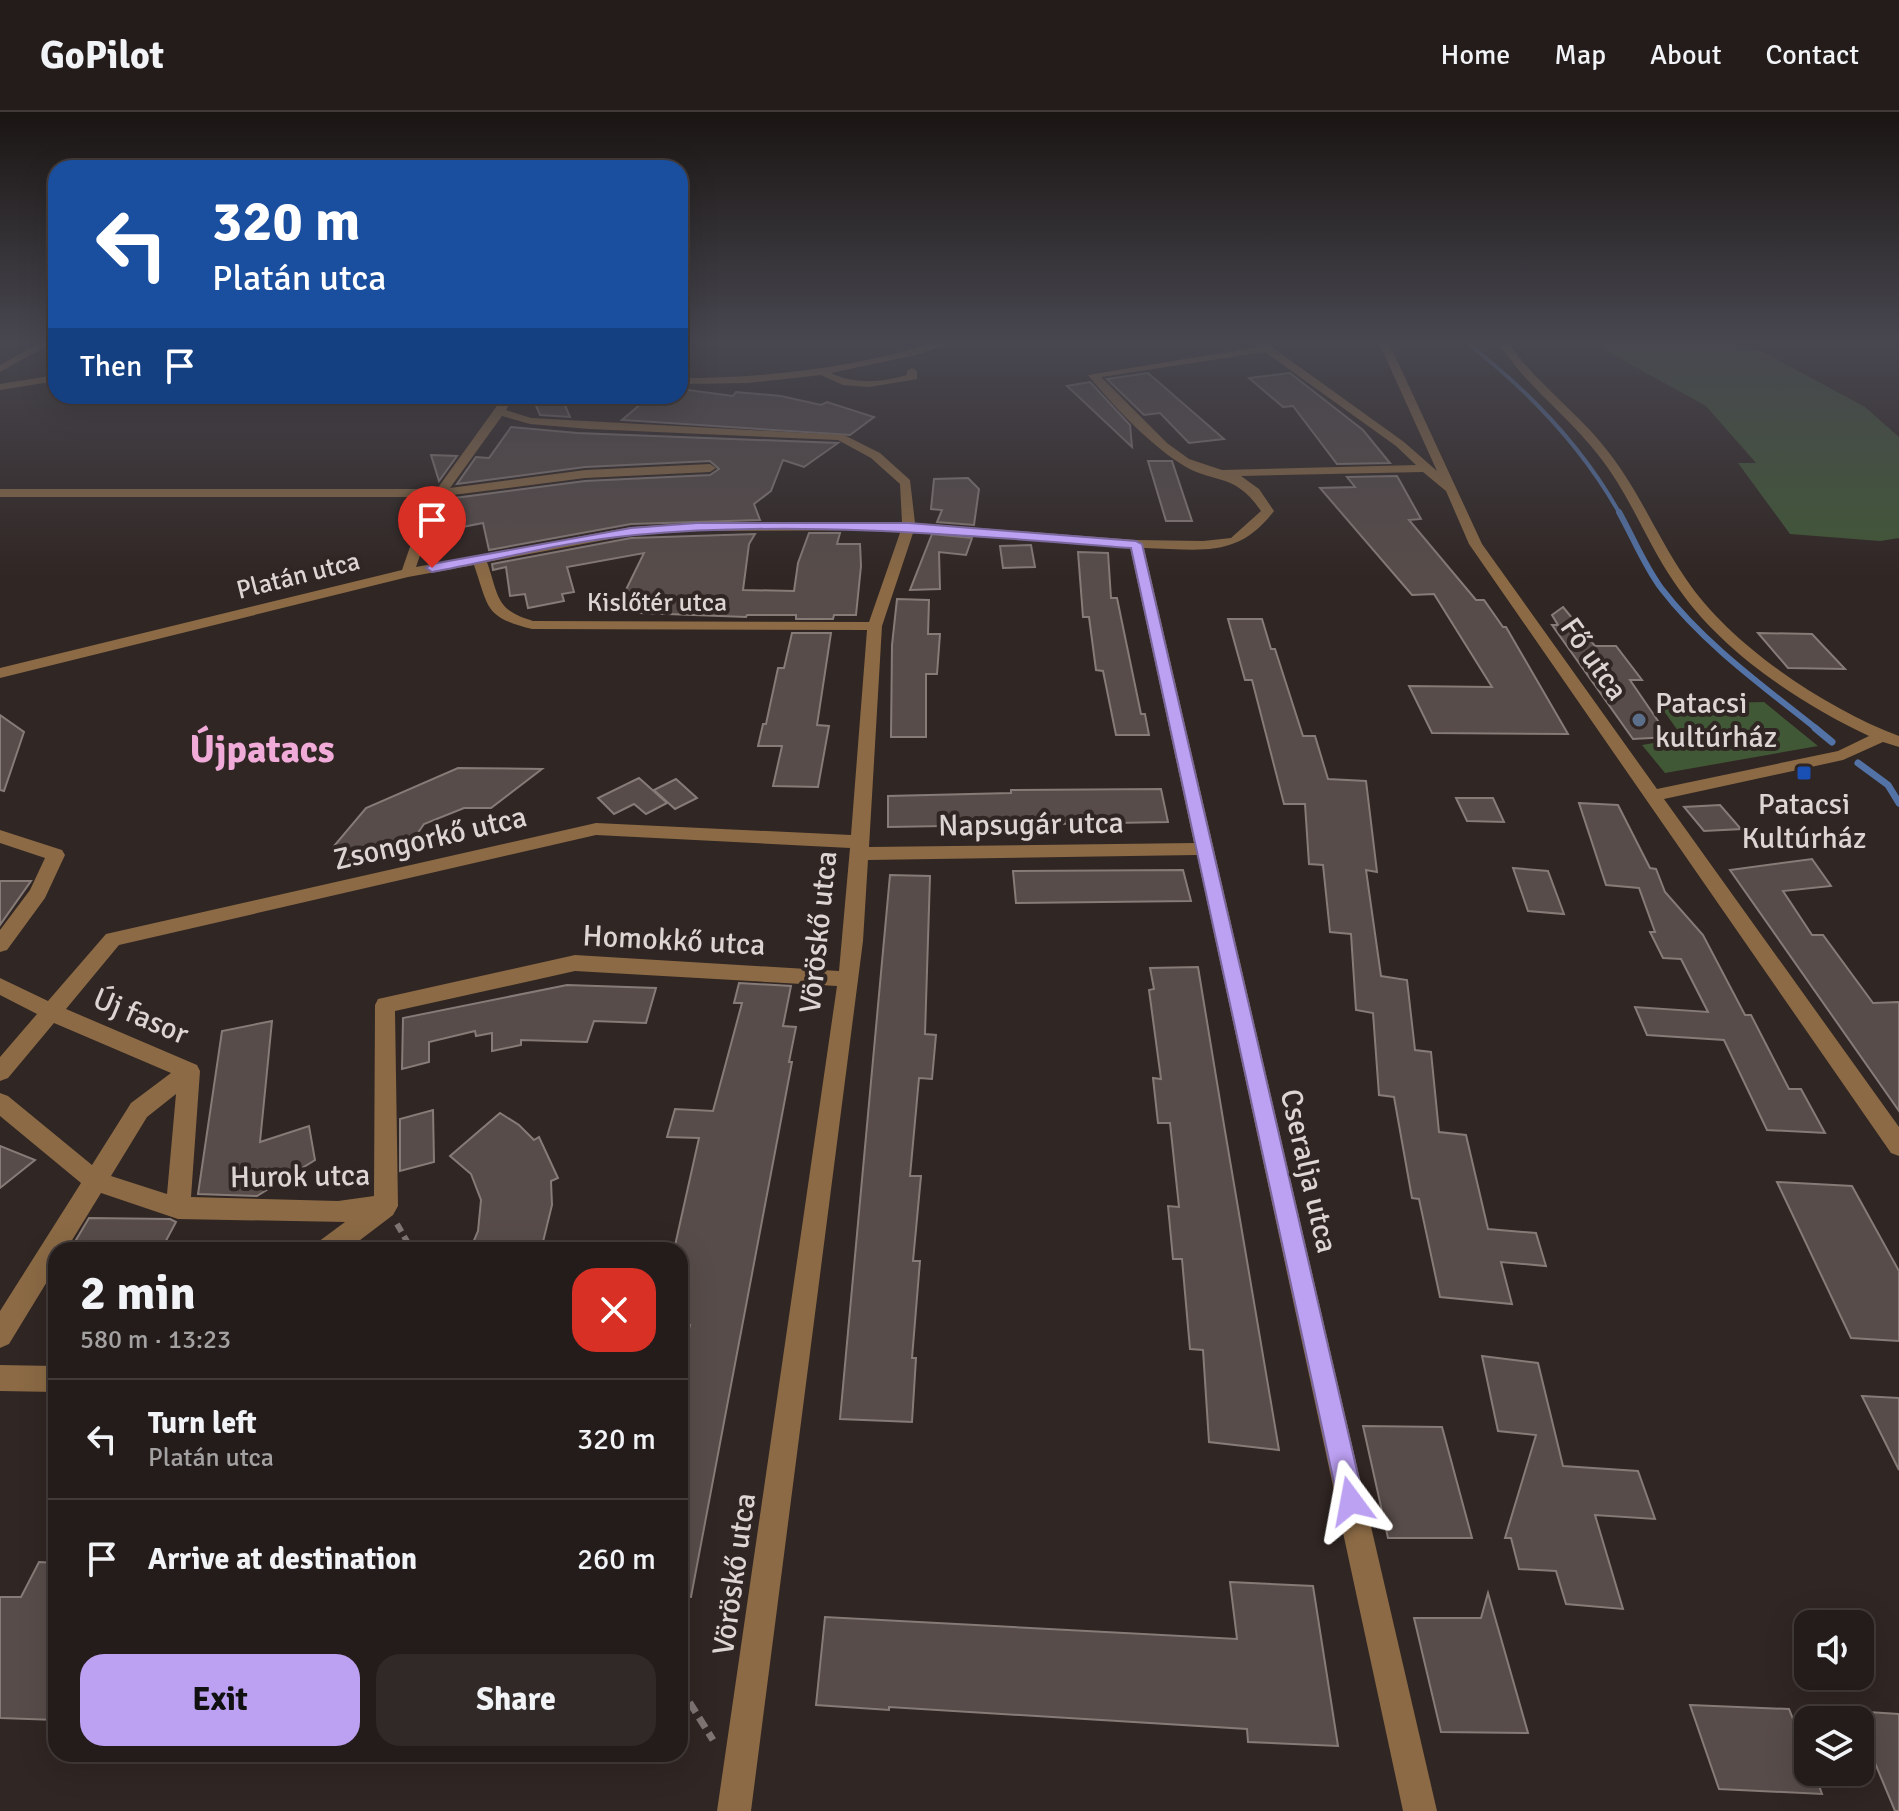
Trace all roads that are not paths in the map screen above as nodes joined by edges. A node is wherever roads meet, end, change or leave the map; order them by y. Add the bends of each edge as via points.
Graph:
1 (492, 422) edge
2 (545, 422) edge
3 (1140, 422) edge
4 (1369, 422) edge
5 (1421, 422) edge
6 (1577, 422) edge
7 (710, 468) dead end
8 (1426, 468) junction
9 (1224, 473) junction
10 (0, 493) edge
11 (440, 493) junction
12 (1454, 494) junction
13 (909, 526) junction
14 (1136, 544) junction
15 (479, 558) junction
16 (408, 573) junction
17 (875, 626) junction
18 (0, 673) edge
19 (1880, 737) junction
20 (1899, 742) edge
21 (1654, 795) junction
22 (0, 836) edge
23 (860, 848) junction
24 (1204, 849) junction
25 (0, 945) edge
26 (848, 979) junction
27 (0, 986) edge
28 (51, 1012) junction
29 (384, 1031) joint
30 (189, 1071) junction
31 (0, 1072) edge
32 (0, 1103) edge
33 (1899, 1146) edge
34 (95, 1181) junction
35 (386, 1206) junction
36 (178, 1208) junction
37 (57, 1242) edge
38 (338, 1242) edge
39 (48, 1257) edge
40 (0, 1335) edge
41 (0, 1378) edge
42 (48, 1379) edge
43 (734, 1811) edge
44 (1420, 1811) edge

1 - 11 street
2 - 13 street, Vöröskő utca via 840,437 883,459 906,483
3 - 9 street via 1185,462
4 - 8 street
5 - 12 street, Fő utca
6 - 19 street via 1643,512 1659,550 1689,593 1754,656
7 - 11 street via 585,474
8 - 9 street
8 - 12 street
9 - 14 street, Platán utca via 1255,492 1268,511 1256,525 1235,541
10 - 11 street
11 - 16 street via 420,532
12 - 21 street, Fő utca via 1476,544
13 - 14 street, Platán utca
13 - 15 street, Platán utca via 671,528
13 - 17 street, Vöröskő utca
14 - 24 street, Cseralja utca
15 - 16 street, Platán utca
15 - 17 street, Kislőtér utca via 495,605 505,617 532,625
16 - 18 street, Platán utca
17 - 23 street, Vöröskő utca
19 - 20 street
19 - 21 street via 1843,755
21 - 33 street, Fő utca
22 - 25 street via 56,855 38,893
23 - 24 street, Napsugár utca
23 - 26 street, Vöröskő utca
23 - 28 street, Zsongorkő utca via 596,829 113,939
24 - 44 street, Cseralja utca
26 - 29 street, Homokkő utca via 575,963 385,1005
26 - 43 street, Vöröskő utca
27 - 28 street
28 - 30 street, Új fasor
28 - 31 street, Új fasor
29 - 35 street, Hurok utca
30 - 34 street, Új fasor via 139,1110
30 - 36 street
32 - 34 street
34 - 36 street
34 - 37 street, Új fasor
35 - 36 street, Hurok utca via 338,1212
35 - 38 street
39 - 40 street, Új fasor
41 - 42 street

